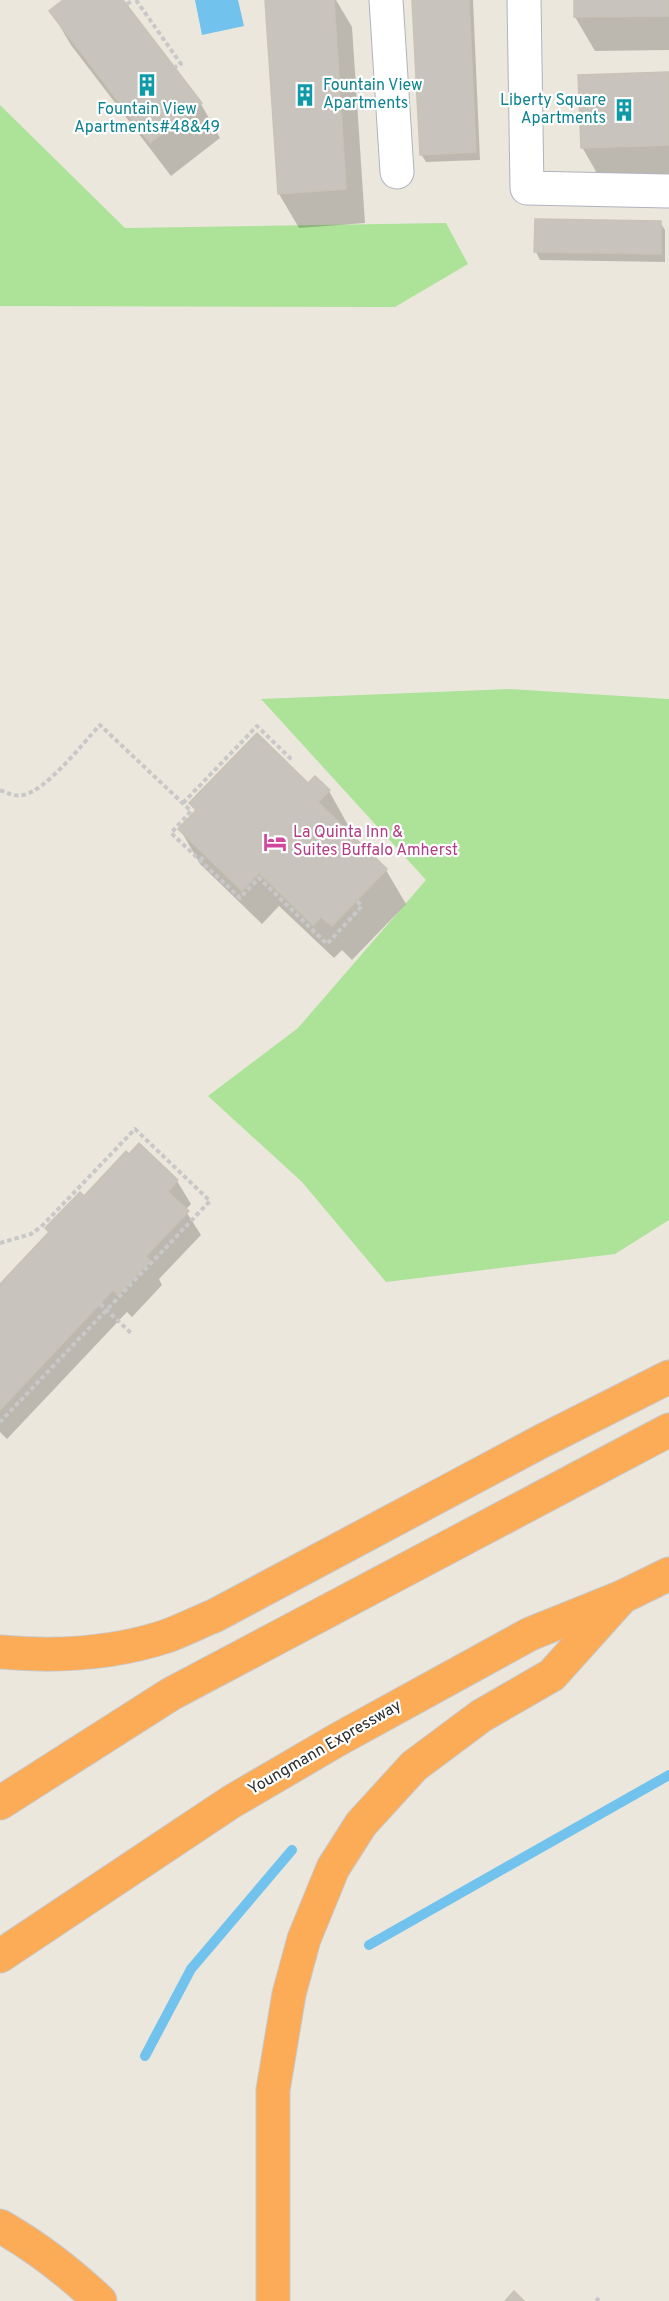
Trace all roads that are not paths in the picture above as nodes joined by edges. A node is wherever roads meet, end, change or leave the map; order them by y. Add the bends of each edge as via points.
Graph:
1 (386, 0) edge
2 (524, 0) edge
3 (397, 172) dead end
4 (669, 191) edge
5 (669, 1377) edge
6 (669, 1430) edge
7 (669, 1574) edge
8 (622, 1597) junction
9 (0, 1652) edge
10 (0, 1803) edge
11 (0, 1956) edge
12 (0, 2226) edge
13 (99, 2301) edge
14 (273, 2301) edge

1 - 3 street
2 - 4 street via 527,188
5 - 9 highway via 214,1616 166,1636 65,1655
6 - 10 highway via 171,1694
7 - 8 highway, Youngmann Expressway
8 - 11 highway, Youngmann Expressway via 530,1634 337,1740 231,1802
8 - 14 highway via 552,1675 481,1716 414,1766 361,1824 333,1868 304,1939 289,1994 273,2090
12 - 13 highway via 32,2244

